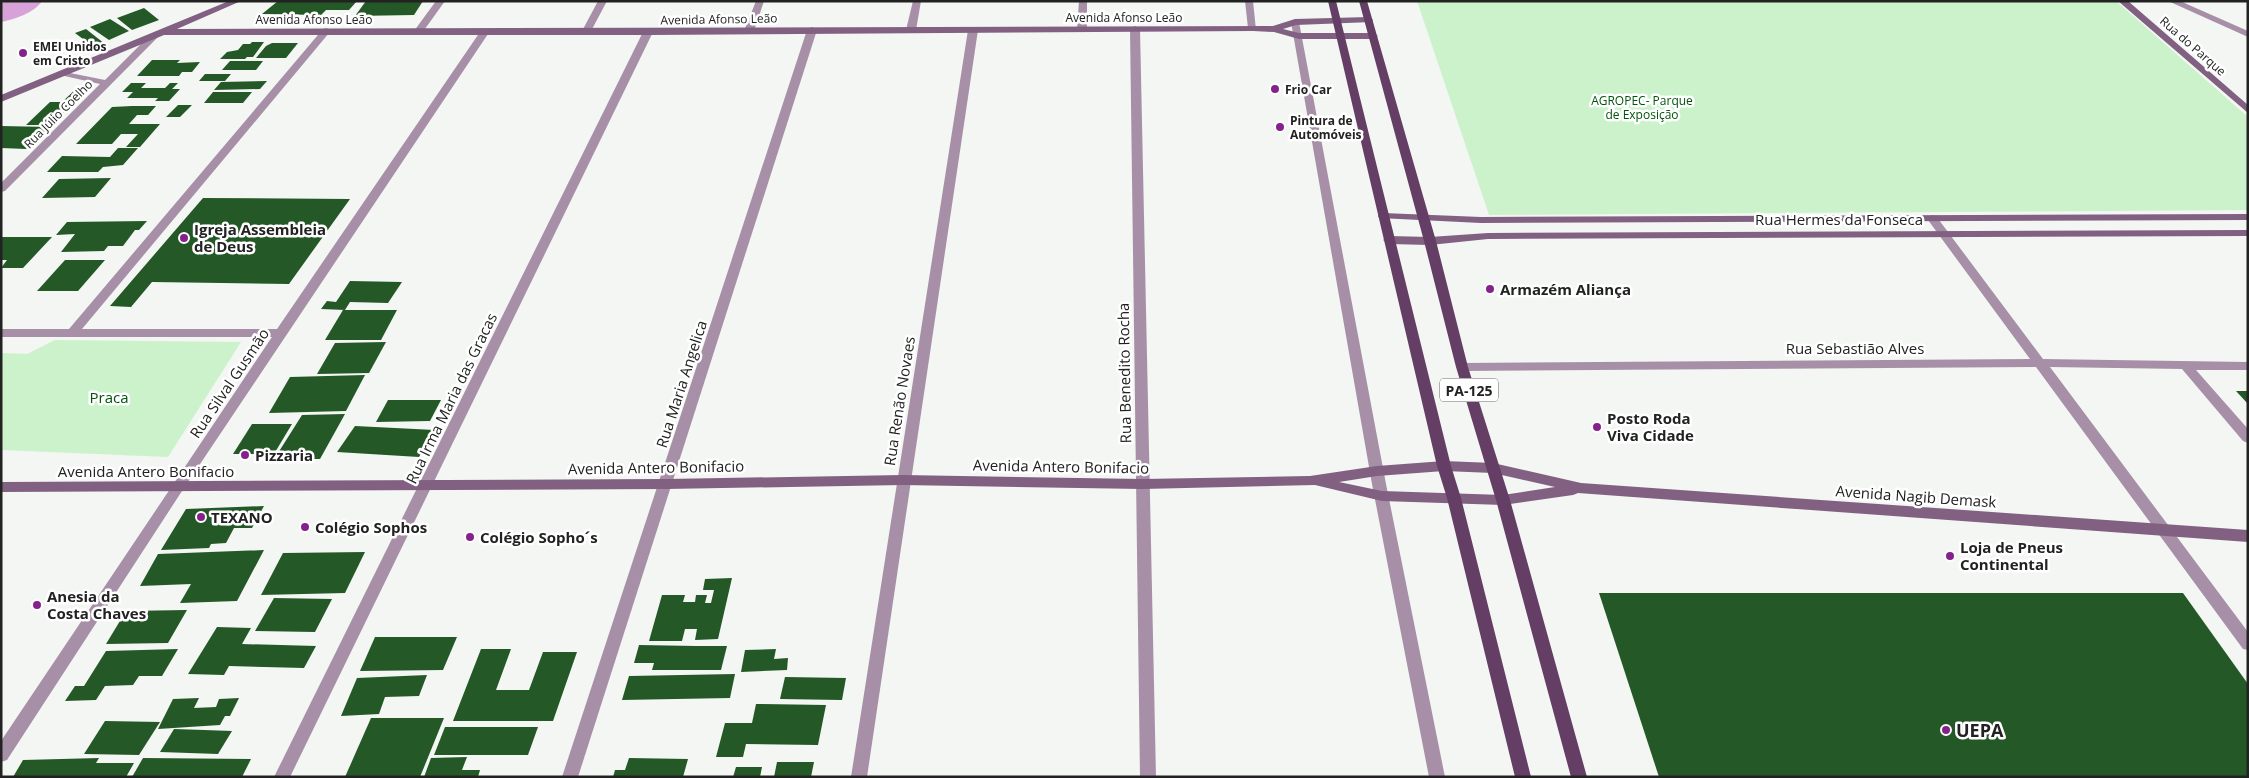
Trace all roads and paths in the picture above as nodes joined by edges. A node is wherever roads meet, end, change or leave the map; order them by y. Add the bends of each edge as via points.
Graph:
1 (237, 1) edge
2 (441, 1) edge
3 (603, 1) edge
4 (760, 1) edge
5 (917, 1) edge
6 (1083, 1) edge
7 (1249, 1) edge
8 (1332, 1) edge
9 (1363, 1) edge
10 (2122, 1) edge
11 (2172, 1) edge
12 (1368, 20) junction
13 (1337, 21) junction
14 (1295, 22) junction
15 (1253, 28) junction
16 (1135, 29) junction
17 (1274, 29) junction
18 (485, 30) junction
19 (812, 30) junction
20 (911, 30) junction
21 (973, 30) junction
22 (1082, 30) junction
23 (326, 31) junction
24 (419, 31) junction
25 (587, 31) junction
26 (749, 31) junction
27 (164, 32) junction
28 (648, 32) junction
29 (2248, 34) edge
30 (154, 36) junction
31 (1299, 36) junction
32 (1340, 36) junction
33 (1373, 36) junction
34 (63, 73) junction
35 (107, 83) junction
36 (1, 99) edge
37 (2248, 110) edge
38 (1, 189) edge
39 (1383, 216) junction
40 (2248, 217) edge
41 (1423, 218) junction
42 (1932, 218) junction
43 (1944, 233) junction
44 (2248, 233) edge
45 (1389, 240) junction
46 (1430, 241) junction
47 (1, 333) edge
48 (72, 333) junction
49 (282, 333) junction
50 (2040, 363) junction
51 (1462, 366) junction
52 (2186, 366) junction
53 (2248, 366) edge
54 (2248, 438) edge
55 (1444, 466) junction
56 (1493, 468) junction
57 (1377, 471) junction
58 (903, 480) junction
59 (1310, 481) junction
60 (666, 484) junction
61 (1142, 484) junction
62 (427, 485) junction
63 (1, 487) edge
64 (177, 487) junction
65 (1581, 488) junction
66 (1382, 496) junction
67 (1454, 498) junction
68 (1503, 500) junction
69 (2163, 530) junction
70 (2248, 536) edge
71 (2248, 644) edge
72 (4, 746) edge
73 (282, 777) edge
74 (570, 777) edge
75 (859, 777) edge
76 (1148, 777) edge
77 (1436, 777) edge
78 (1523, 777) edge
79 (1579, 777) edge

1 - 27 street
2 - 24 street
3 - 25 street
4 - 26 street
5 - 20 street
6 - 22 street
7 - 15 street
8 - 13 main road, PA-125
9 - 12 main road, PA-125 / PA-125
10 - 37 street, Rua do Parque
11 - 29 street
12 - 13 street, Avenida Afonso Leão
12 - 33 main road, PA-125 / PA-125
13 - 14 street, Avenida Afonso Leão
13 - 32 main road, PA-125
14 - 17 street, Avenida Afonso Leão
14 - 31 street
15 - 16 street, Avenida Afonso Leão
15 - 17 street, Avenida Afonso Leão
16 - 22 street, Avenida Afonso Leão
16 - 61 street, Rua Benedito Rocha
17 - 31 street, Avenida Afonso Leão
18 - 24 street, Avenida Afonso Leão
18 - 25 street, Avenida Afonso Leão
18 - 49 street, Rua Silval Gusmão
19 - 20 street, Avenida Afonso Leão
19 - 26 street, Avenida Afonso Leão
19 - 60 street, Rua Maria Angelica
20 - 21 street, Avenida Afonso Leão
21 - 22 street, Avenida Afonso Leão
21 - 58 street, Rua Renão Novaes
23 - 24 street, Avenida Afonso Leão
23 - 27 street, Avenida Afonso Leão
23 - 48 street
25 - 28 street, Avenida Afonso Leão
26 - 28 street, Avenida Afonso Leão
27 - 30 street
28 - 62 street, Rua Irma Maria das Gracas
30 - 34 street
30 - 35 street, Rua Júlio Coelho
31 - 32 street, Avenida Afonso Leão
31 - 57 street
32 - 33 street, Avenida Afonso Leão
32 - 39 main road, PA-125
33 - 41 main road, PA-125 / PA-125
34 - 35 street
34 - 36 street
35 - 38 street, Rua Júlio Coelho
39 - 41 street
39 - 45 main road, PA-125
40 - 42 street
41 - 42 street
41 - 46 main road, PA-125 / PA-125
42 - 43 street
43 - 44 street, Rua Hermes da Fonseca
43 - 46 street, Rua Hermes da Fonseca via 1488,236
43 - 50 street
45 - 46 street, Rua Hermes da Fonseca
45 - 55 main road, PA-125
46 - 51 main road, PA-125 / PA-125
47 - 48 street
48 - 49 street
49 - 64 street, Rua Silval Gusmão
50 - 51 street, Rua Sebastião Alves
50 - 52 street, Rua Sebastião Alves
50 - 69 street
51 - 56 main road, PA-125 / PA-125
52 - 53 street, Rua Sebastião Alves
52 - 54 street
55 - 56 street, Avenida Antero Bonifacio
55 - 57 street, Avenida Antero Bonifacio
55 - 67 main road, PA-125
56 - 65 street, Avenida Nagib Demask
56 - 68 main road, PA-125 / PA-125
57 - 59 street, Avenida Antero Bonifacio
57 - 66 street
58 - 60 street, Avenida Antero Bonifacio
58 - 61 street, Avenida Antero Bonifacio
58 - 75 street, Rua Renão Novaes
59 - 61 street, Avenida Antero Bonifacio
59 - 66 street, Avenida Antero Bonifacio
60 - 62 street, Avenida Antero Bonifacio
60 - 74 street, Rua Maria Angelica
61 - 76 street, Rua Benedito Rocha
62 - 64 street, Avenida Antero Bonifacio
62 - 73 street, Rua Irma Maria das Gracas
63 - 64 street, Avenida Antero Bonifacio
64 - 72 street, Rua Silval Gusmão
65 - 68 street, Avenida Nagib Demask
65 - 69 street, Avenida Nagib Demask
66 - 67 street, Avenida Antero Bonifacio
66 - 77 street
67 - 68 street, Avenida Antero Bonifacio
67 - 78 main road, PA-125
68 - 79 main road, PA-125 / PA-125
69 - 70 street, Avenida Nagib Demask
69 - 71 street

